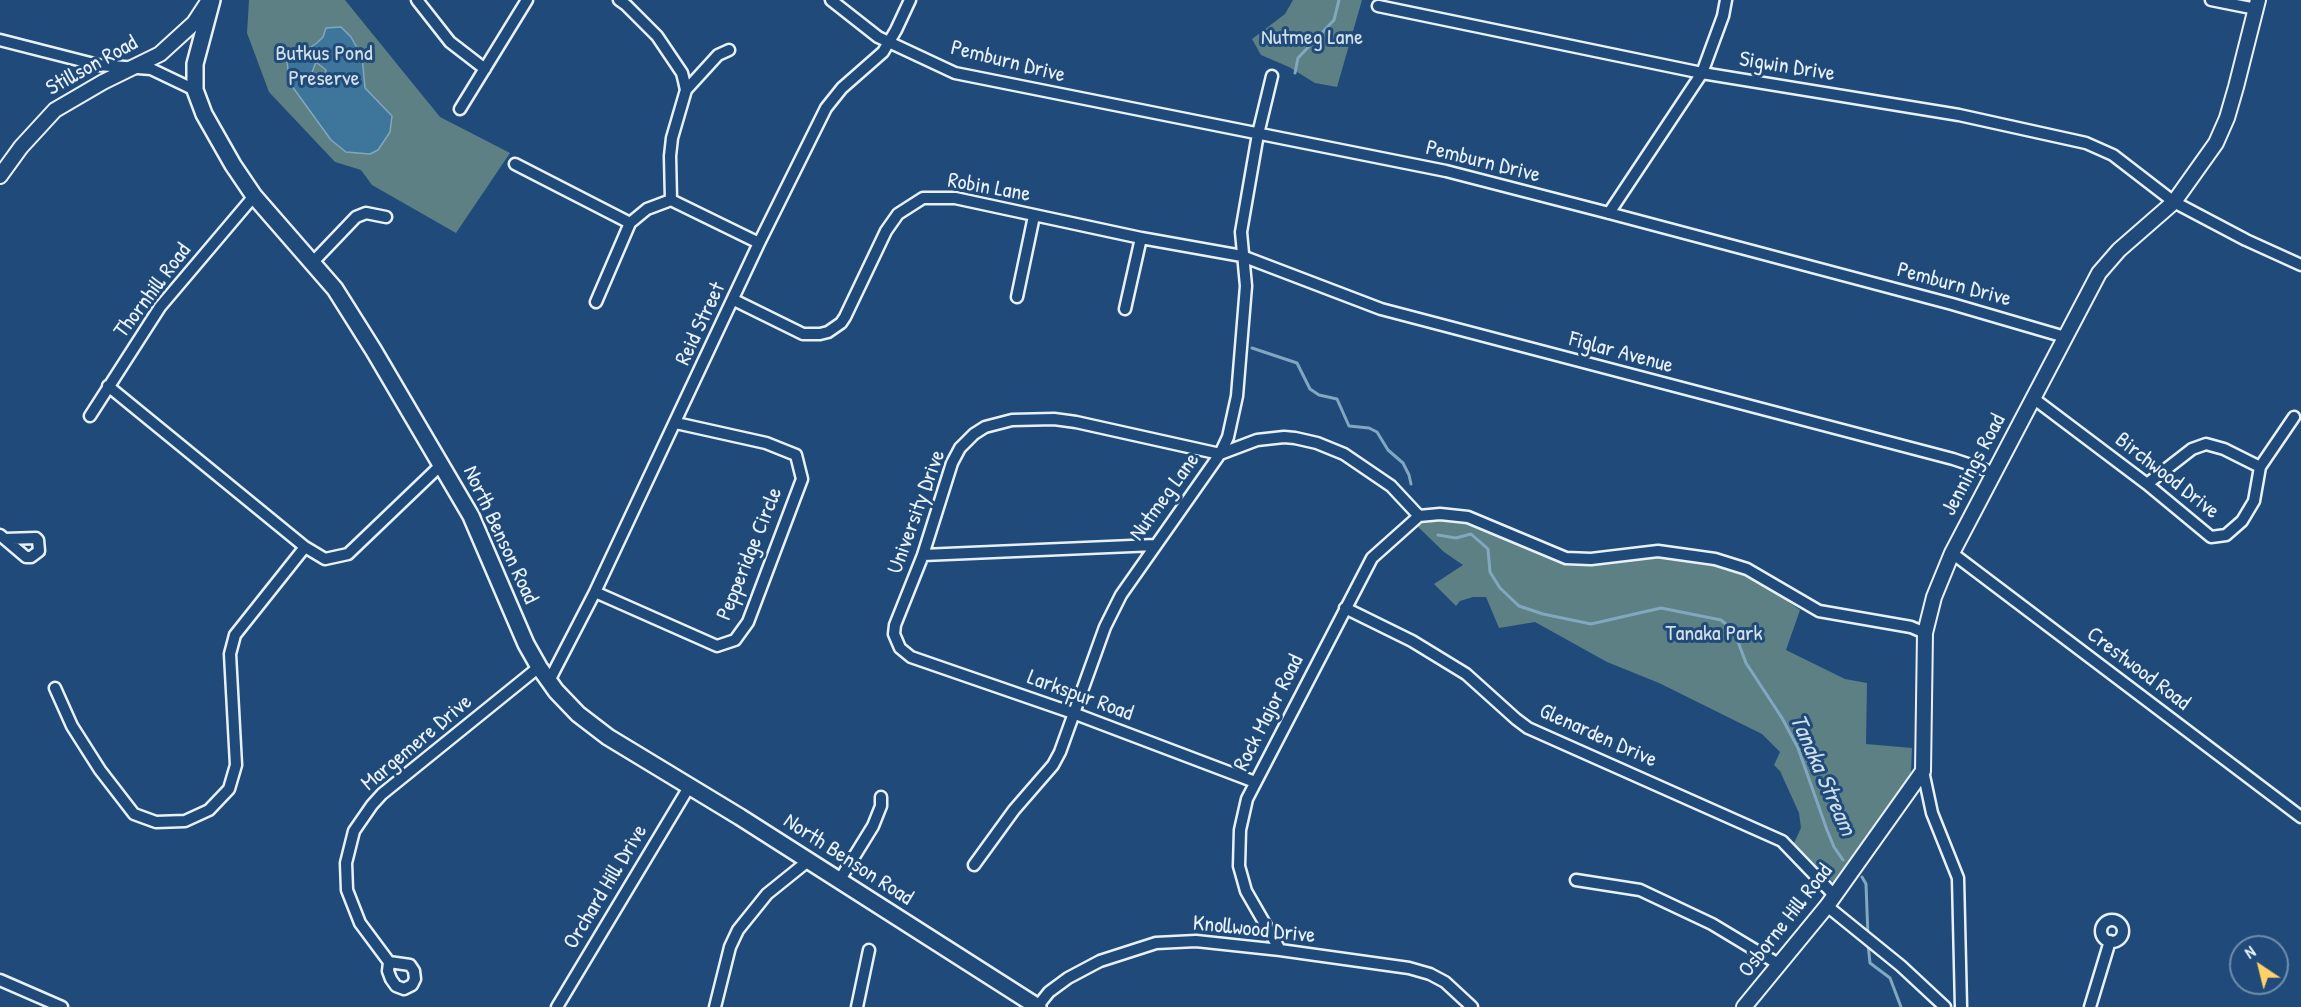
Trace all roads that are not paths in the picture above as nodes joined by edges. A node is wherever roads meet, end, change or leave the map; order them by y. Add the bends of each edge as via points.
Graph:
1 (211, 0) edge
2 (417, 0) edge
3 (527, 0) edge
4 (619, 0) edge
5 (831, 0) edge
6 (910, 0) edge
7 (1726, 0) edge
8 (2211, 0) edge
9 (2257, 5) edge
10 (1378, 6) dead end
11 (0, 39) edge
12 (890, 42) junction
13 (729, 50) dead end
14 (134, 68) junction
15 (485, 69) junction
16 (1702, 73) junction
17 (1272, 76) dead end
18 (195, 90) junction
19 (686, 90) junction
20 (460, 109) dead end
21 (1258, 134) junction
22 (515, 164) dead end
23 (0, 176) edge
24 (254, 196) junction
25 (671, 200) junction
26 (2174, 202) junction
27 (1609, 213) junction
28 (1034, 216) junction
29 (386, 217) dead end
30 (630, 223) junction
31 (1141, 238) junction
32 (759, 243) junction
33 (1242, 256) junction
34 (313, 262) junction
35 (2301, 265) edge
36 (1017, 297) dead end
37 (734, 300) junction
38 (596, 302) dead end
39 (1125, 309) dead end
40 (2065, 337) junction
41 (108, 386) junction
42 (2033, 398) junction
43 (90, 416) dead end
44 (2294, 417) dead end
45 (676, 423) junction
46 (1220, 454) junction
47 (442, 464) junction
48 (2260, 466) junction
49 (1995, 473) junction
50 (2147, 484) junction
51 (1419, 516) junction
52 (1155, 545) junction
53 (306, 547) junction
54 (1952, 553) junction
55 (923, 555) junction
56 (595, 592) junction
57 (1345, 608) junction
58 (1925, 633) junction
59 (897, 642) joint
60 (539, 667) junction
61 (549, 681) junction
62 (55, 688) dead end
63 (1073, 712) junction
64 (1923, 771) junction
65 (1255, 782) junction
66 (689, 787) junction
67 (881, 797) dead end
68 (2300, 812) edge
69 (808, 861) junction
70 (974, 865) dead end
71 (1576, 880) dead end
72 (839, 881) junction
73 (1831, 900) junction
74 (2110, 941) dead end
75 (869, 950) dead end
76 (1280, 950) junction
77 (389, 962) dead end
78 (1780, 965) junction
79 (0, 980) edge
80 (62, 1007) edge
81 (557, 1007) edge
82 (715, 1007) edge
83 (857, 1007) edge
84 (1037, 1007) edge
85 (1472, 1007) edge
86 (1744, 1007) edge
87 (1945, 1007) edge
88 (1961, 1007) edge
89 (2090, 1007) edge

1 - 14 street, Stillson Road via 176,42
1 - 18 main road, Stillson Road via 198,46
2 - 15 street via 450,42
3 - 15 street
4 - 19 street via 657,36 682,73
5 - 12 street, Pemburn Drive
6 - 12 street, Reid Street
7 - 16 street
8 - 9 street
9 - 26 street, Jennings Road via 2227,118 2208,154
10 - 16 street, Sigwin Drive
11 - 14 street via 98,64
12 - 21 street, Pemburn Drive via 970,77
12 - 32 street, Reid Street via 831,100
13 - 19 street via 718,55
14 - 18 street via 161,72
14 - 23 street, Stillson Road via 55,110
15 - 20 street
16 - 26 street, Sigwin Drive via 1959,115 2086,142 2113,155
16 - 27 street
17 - 21 street, Nutmeg Lane
18 - 24 main road, North Benson Road via 233,165
19 - 25 street via 672,138
21 - 27 street, Pemburn Drive via 1446,171
21 - 33 street, Nutmeg Lane via 1241,232
22 - 30 street
24 - 34 main road, North Benson Road
24 - 41 street, Thornhill Road via 160,307
25 - 30 street via 647,209
25 - 32 street
26 - 35 street, Sigwin Drive
26 - 40 street, Jennings Road via 2109,260
27 - 40 street, Pemburn Drive
28 - 31 street, Robin Lane
28 - 36 street
28 - 37 street, Robin Lane via 955,198 916,201 891,223 841,322 828,332 803,333
29 - 34 street via 366,213 356,218
30 - 38 street
31 - 33 street, Robin Lane
31 - 39 street
32 - 37 street, Reid Street
33 - 46 street, Nutmeg Lane via 1246,286 1237,396 1234,419
33 - 49 street, Figlar Avenue via 1381,309
34 - 47 main road, North Benson Road via 349,311
37 - 45 street, Reid Street
40 - 42 street, Jennings Road
41 - 43 street, Thornhill Road
41 - 53 street
42 - 49 street, Jennings Road
42 - 50 street, Birchwood Drive
44 - 48 street, Birchwood Drive
45 - 56 street, Reid Street
45 - 56 street, Pepperidge Circle via 766,443 796,455 802,479 748,622 735,640 717,646
46 - 51 street via 1268,437 1317,443 1344,454 1391,486
46 - 52 street, Nutmeg Lane
46 - 55 street, University Drive via 1076,422 1034,418 991,425 974,434 956,454
47 - 53 street via 348,554 325,559
47 - 60 main road, North Benson Road via 471,516 508,607
48 - 50 street via 2206,444 2192,449
48 - 50 street, Birchwood Drive via 2254,501 2242,521 2226,535 2211,537
49 - 54 street, Jennings Road
51 - 57 street, Rock Major Road via 1372,558
51 - 58 street via 1468,517 1566,558 1658,550 1715,559 1748,569 1819,611 1911,627
52 - 55 street
52 - 63 street, Nutmeg Lane via 1105,627
53 - 62 street via 235,635 230,654 236,765 229,789 209,810 185,821 156,822 134,814 78,735
54 - 58 street, Jennings Road
54 - 68 street, Crestwood Road
55 - 59 street, University Drive via 895,625
56 - 61 street, Reid Street
57 - 65 street, Rock Major Road
57 - 73 street, Glenarden Drive via 1412,641 1466,674 1528,728 1782,841
58 - 64 street, Jennings Road
59 - 63 street, Larkspur Road via 911,657
60 - 61 main road, North Benson Road
60 - 77 street, Margemere Drive via 382,794 354,831 346,863 347,890 360,923
61 - 66 main road, North Benson Road via 586,721
63 - 65 street, Larkspur Road
63 - 70 street, Nutmeg Lane via 1053,765
64 - 73 street, Osborne Hill Road
64 - 88 street, Jennings Road via 1932,813 1958,878
65 - 76 street, Rock Major Road via 1240,830 1239,866 1246,891
66 - 69 main road, North Benson Road
66 - 81 street, Orchard Hill Drive
67 - 72 street via 873,826
69 - 72 main road, North Benson Road
69 - 82 street via 767,894 738,930
71 - 78 street via 1640,890 1712,924
72 - 84 main road, North Benson Road
73 - 78 street, Osborne Hill Road
73 - 87 street, Glenarden Drive
74 - 89 street
75 - 83 street
76 - 84 street, Knollwood Drive via 1196,941 1156,943 1083,969 1049,992
76 - 85 street, Knollwood Drive via 1430,974
78 - 86 street, Osborne Hill Road
79 - 80 street

